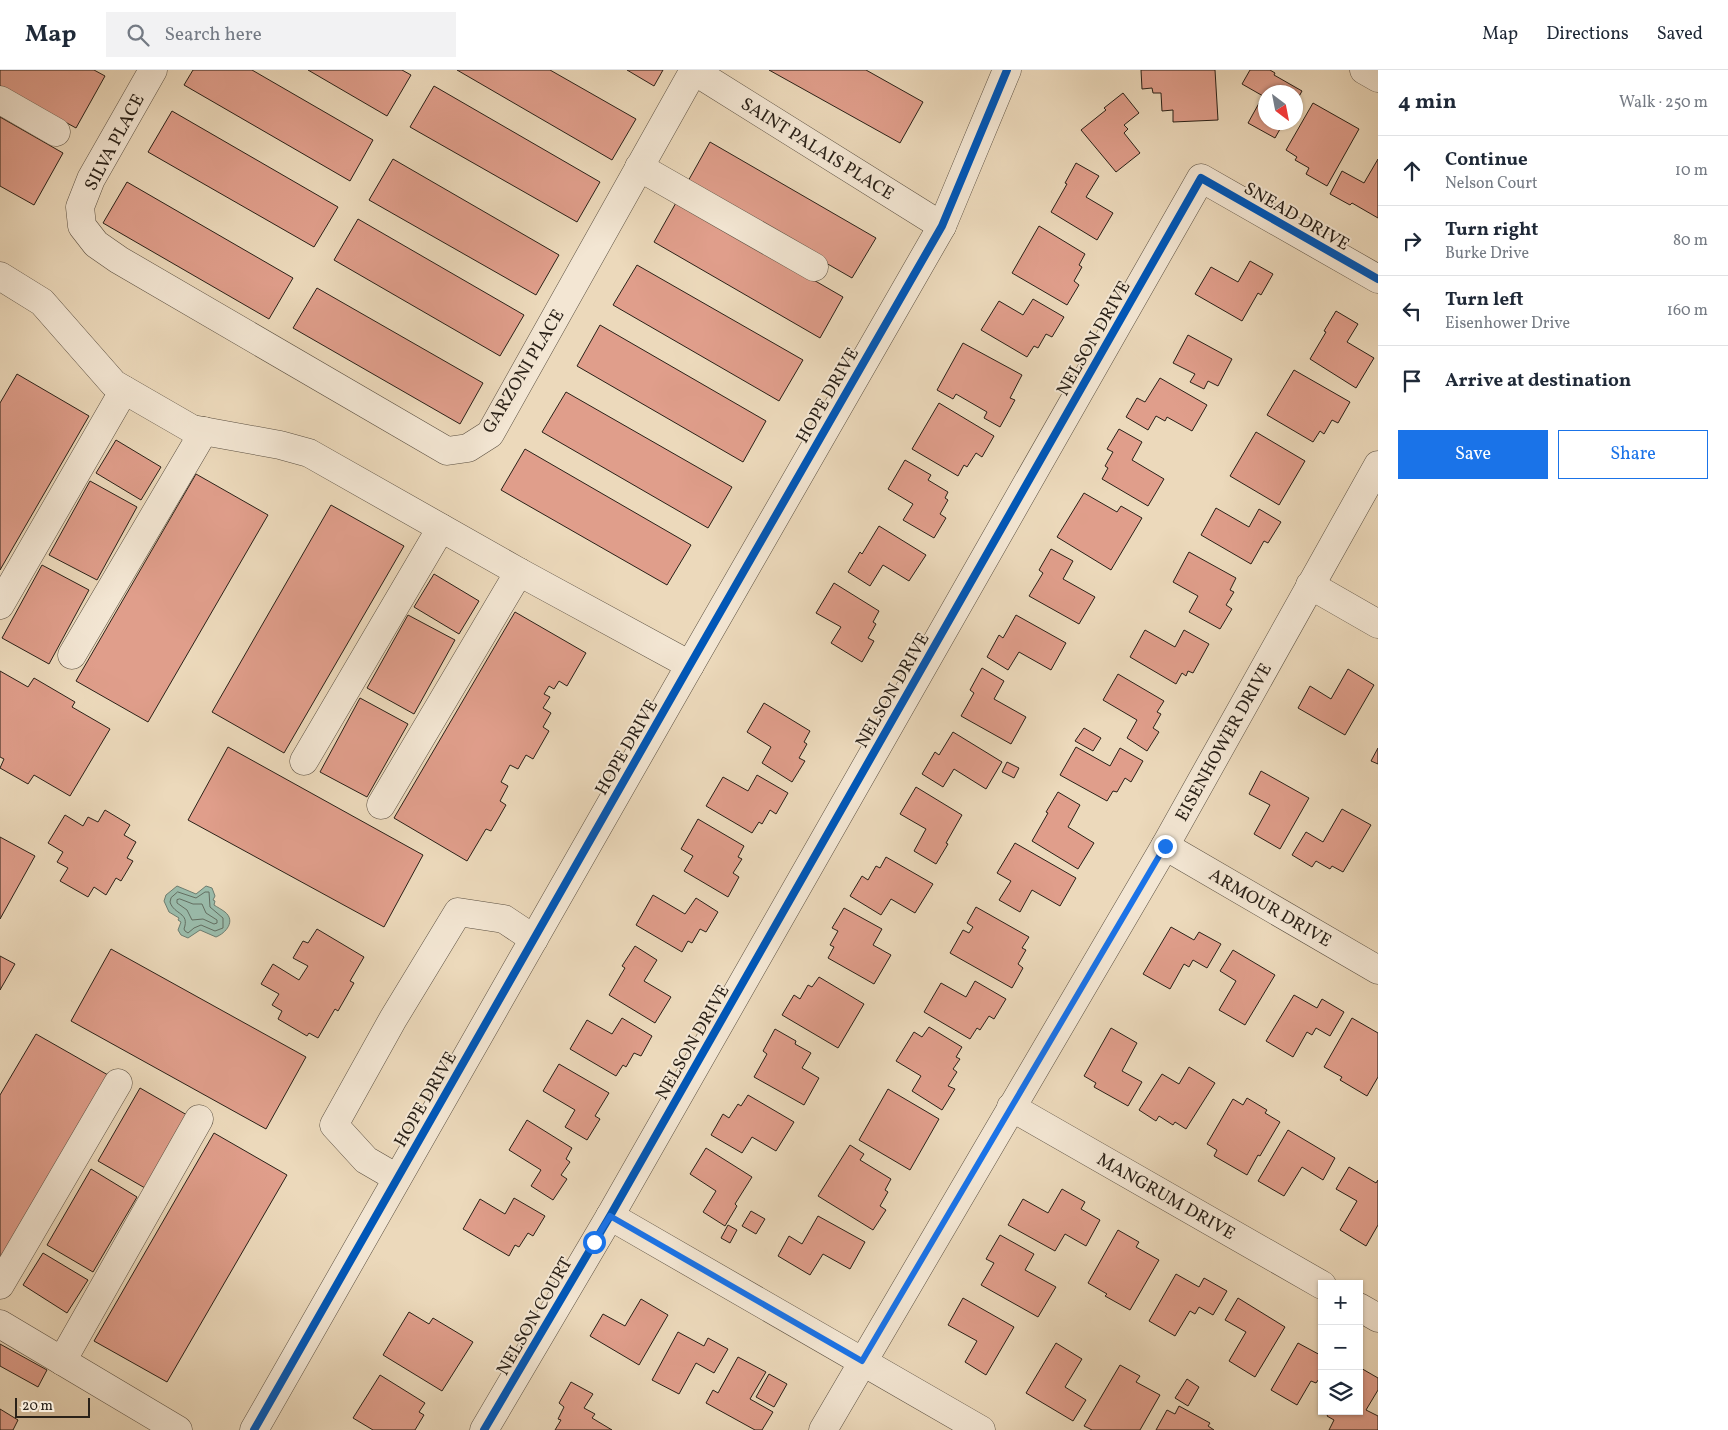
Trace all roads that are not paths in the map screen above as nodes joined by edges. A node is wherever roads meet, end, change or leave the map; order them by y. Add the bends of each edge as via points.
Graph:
1 (153, 70) edge
2 (694, 70) edge
3 (1007, 70) edge
4 (1364, 70) edge
5 (1378, 78) edge
6 (0, 100) edge
7 (56, 132) dead end
8 (639, 167) junction
9 (1201, 178) joint
10 (942, 226) junction
11 (119, 260) joint
12 (814, 267) dead end
13 (0, 276) edge
14 (1378, 279) edge
15 (124, 390) junction
16 (204, 431) junction
17 (1378, 464) edge
18 (441, 528) junction
19 (519, 572) junction
20 (1310, 585) junction
21 (0, 605) edge
22 (1378, 624) edge
23 (72, 655) dead end
24 (690, 664) junction
25 (304, 761) dead end
26 (381, 805) dead end
27 (1165, 846) junction
28 (534, 939) junction
29 (1378, 970) edge
30 (118, 1083) dead end
31 (1011, 1107) junction
32 (199, 1119) dead end
33 (397, 1178) junction
34 (610, 1216) junction
35 (1318, 1284) edge
36 (0, 1285) edge
37 (1363, 1309) edge
38 (1378, 1318) edge
39 (0, 1324) edge
40 (62, 1361) junction
41 (862, 1361) junction
42 (178, 1430) edge
43 (254, 1430) edge
44 (484, 1430) edge
45 (823, 1430) edge
46 (980, 1430) edge

1 - 11 street, SILVA PLACE via 91,179 80,206 82,226 96,244
2 - 8 street, GARZONI PLACE
2 - 10 street, SAINT PALAIS PLACE
3 - 10 street, HOPE DRIVE
4 - 5 street
6 - 7 street
8 - 11 street, GARZONI PLACE via 490,434 468,448 447,450
8 - 12 street
9 - 14 street, SNEAD DRIVE
9 - 34 street, NELSON DRIVE
10 - 24 street, HOPE DRIVE
13 - 15 street via 42,302 114,384
15 - 16 street via 192,429
15 - 21 street
16 - 18 street via 310,453
16 - 23 street
17 - 20 street, EISENHOWER DRIVE
18 - 19 street
18 - 25 street
19 - 24 street
19 - 26 street
20 - 22 street
20 - 27 street, EISENHOWER DRIVE
24 - 28 street, HOPE DRIVE
27 - 29 street, ARMOUR DRIVE
27 - 31 street, EISENHOWER DRIVE
28 - 33 street, HOPE DRIVE
28 - 33 street via 504,919 458,912 393,1019 334,1125 366,1160
30 - 36 street
31 - 35 street, MANGRUM DRIVE
31 - 41 street, EISENHOWER DRIVE
32 - 40 street
33 - 43 street, HOPE DRIVE
34 - 41 street
34 - 44 street, NELSON COURT
37 - 38 street
39 - 40 street
40 - 42 street
41 - 45 street, EISENHOWER DRIVE
41 - 46 street

